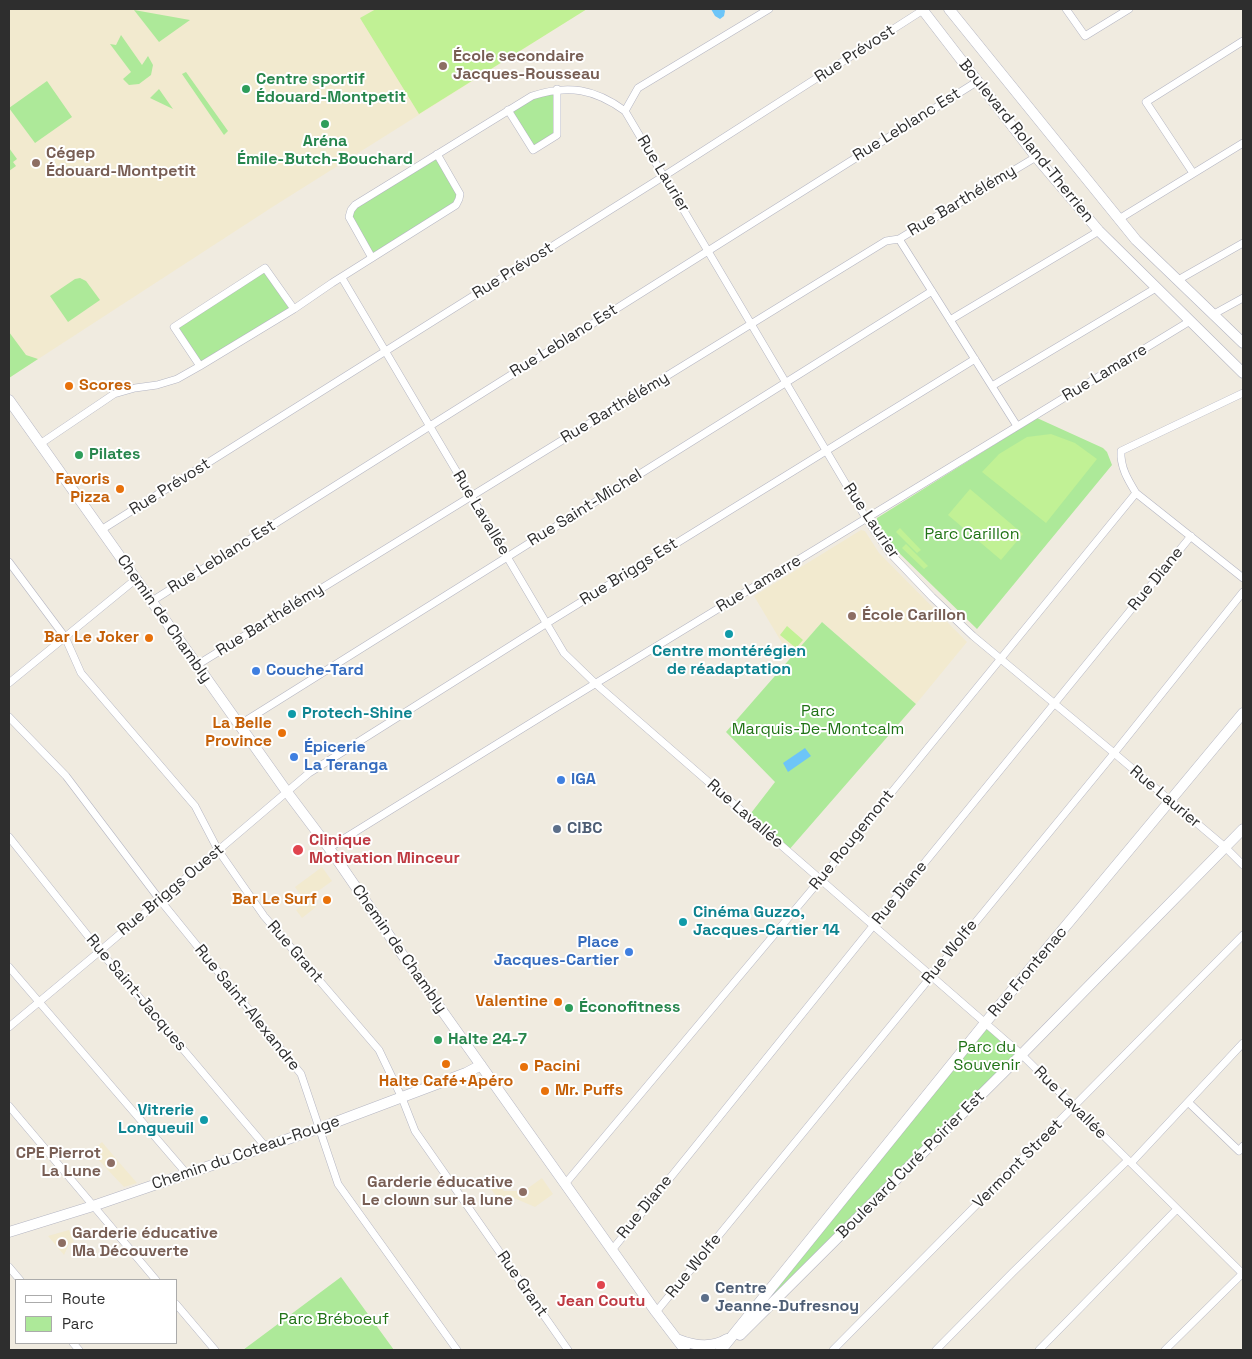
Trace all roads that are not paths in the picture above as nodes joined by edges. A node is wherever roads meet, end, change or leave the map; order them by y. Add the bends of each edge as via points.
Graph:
1 (769, 9) edge
2 (923, 9) edge
3 (949, 9) edge
4 (1066, 9) edge
5 (1129, 9) edge
6 (1243, 41) edge
7 (978, 81) junction
8 (557, 89) junction
9 (508, 110) junction
10 (625, 111) junction
11 (1243, 143) edge
12 (437, 154) junction
13 (1036, 158) junction
14 (1193, 172) junction
15 (664, 176) junction
16 (1119, 219) junction
17 (1099, 231) junction
18 (899, 239) junction
19 (1243, 243) edge
20 (708, 250) junction
21 (372, 258) junction
22 (342, 278) junction
23 (1178, 280) junction
24 (1156, 288) junction
25 (932, 291) junction
26 (1243, 298) edge
27 (294, 309) junction
28 (1214, 314) junction
29 (950, 320) junction
30 (1190, 321) junction
31 (752, 324) junction
32 (1243, 344) edge
33 (385, 351) junction
34 (974, 359) junction
35 (200, 366) junction
36 (1243, 373) edge
37 (786, 382) junction
38 (992, 386) junction
39 (1243, 393) edge
40 (9, 400) edge
41 (430, 426) junction
42 (1017, 426) junction
43 (40, 444) junction
44 (827, 450) junction
45 (1136, 493) junction
46 (471, 496) junction
47 (866, 518) junction
48 (101, 530) junction
49 (1191, 536) junction
50 (507, 557) junction
51 (9, 562) edge
52 (1243, 578) edge
53 (136, 579) junction
54 (1243, 592) edge
55 (152, 601) junction
56 (547, 623) junction
57 (65, 637) junction
58 (1001, 659) junction
59 (197, 665) junction
60 (9, 683) edge
61 (596, 684) junction
62 (1055, 704) junction
63 (1243, 713) edge
64 (9, 717) edge
65 (239, 725) junction
66 (1114, 753) junction
67 (286, 792) junction
68 (1170, 801) junction
69 (1243, 829) edge
70 (9, 837) edge
71 (1225, 847) junction
72 (329, 848) junction
73 (218, 850) junction
74 (1243, 865) edge
75 (820, 880) junction
76 (160, 900) junction
77 (873, 926) junction
78 (1243, 935) edge
79 (100, 951) junction
80 (9, 967) edge
81 (931, 976) junction
82 (38, 1001) junction
83 (985, 1023) junction
84 (9, 1026) edge
85 (1243, 1043) edge
86 (1022, 1055) junction
87 (481, 1065) junction
88 (402, 1098) junction
89 (1188, 1102) junction
90 (9, 1106) edge
91 (1074, 1107) junction
92 (320, 1128) junction
93 (265, 1146) junction
94 (1243, 1146) edge
95 (1129, 1162) junction
96 (187, 1174) junction
97 (565, 1184) junction
98 (93, 1206) junction
99 (1177, 1209) junction
100 (9, 1232) edge
101 (612, 1250) junction
102 (9, 1267) edge
103 (1243, 1274) edge
104 (19, 1279) edge
105 (155, 1279) edge
106 (178, 1306) edge
107 (656, 1312) junction
108 (733, 1336) junction
109 (676, 1339) junction
110 (215, 1350) edge
111 (457, 1350) edge
112 (568, 1350) edge
113 (685, 1350) edge
114 (721, 1350) edge
115 (725, 1350) edge
116 (833, 1350) edge
117 (936, 1350) edge
118 (1040, 1350) edge
119 (1165, 1350) edge

1 - 10 street via 638,88
2 - 7 main road, Boulevard Roland-Therrien
2 - 15 street, Rue Prévost
3 - 16 main road, Boulevard Roland-Therrien
4 - 5 street via 1085,36
6 - 14 street via 1146,102
7 - 13 main road, Boulevard Roland-Therrien
7 - 20 street, Rue Leblanc Est
8 - 9 street via 532,96
8 - 9 street via 557,135 533,150
8 - 10 street via 581,90 608,99
9 - 12 street
10 - 15 street, Rue Laurier
11 - 14 street
12 - 21 street via 460,194 456,204
12 - 21 street via 351,210 349,217
13 - 17 main road, Boulevard Roland-Therrien
13 - 18 street, Rue Barthélémy
14 - 16 street
15 - 20 street, Rue Laurier
15 - 33 street, Rue Prévost
16 - 23 main road, Boulevard Roland-Therrien
17 - 24 main road, Boulevard Roland-Therrien
17 - 29 street
18 - 25 street
18 - 31 street, Rue Barthélémy via 886,241
19 - 23 street
20 - 31 street, Rue Laurier
20 - 41 street, Rue Leblanc Est
21 - 22 street
22 - 27 street
22 - 33 street, Rue Lavallée
23 - 28 main road, Boulevard Roland-Therrien
24 - 30 main road, Boulevard Roland-Therrien
24 - 38 street
25 - 29 street
25 - 37 street, Rue Saint-Michel
26 - 28 street
27 - 35 street
27 - 35 street via 265,268 174,327
28 - 32 main road, Boulevard Roland-Therrien
29 - 34 street
30 - 36 main road, Boulevard Roland-Therrien
30 - 42 street, Rue Lamarre
31 - 37 street, Rue Laurier
31 - 46 street, Rue Barthélémy
33 - 41 street, Rue Lavallée
33 - 48 street, Rue Prévost
34 - 38 street
34 - 44 street, Rue Briggs Est
35 - 43 street via 157,386 114,394
37 - 44 street, Rue Laurier
37 - 50 street, Rue Saint-Michel
38 - 42 street
39 - 45 street via 1121,451 1121,462
40 - 43 main road, Chemin de Chambly
41 - 46 street, Rue Lavallée
41 - 55 street, Rue Leblanc Est
42 - 47 street, Rue Lamarre
43 - 48 main road, Chemin de Chambly
44 - 47 street, Rue Laurier
44 - 56 street, Rue Briggs Est
45 - 49 street
45 - 58 street, Rue Rougemont
46 - 50 street, Rue Lavallée
46 - 59 street, Rue Barthélémy
47 - 58 street, Rue Laurier via 889,552 973,636
47 - 61 street, Rue Lamarre
48 - 53 main road, Chemin de Chambly
49 - 52 street
49 - 62 street, Rue Diane
50 - 56 street, Rue Lavallée
50 - 65 street, Rue Saint-Michel
51 - 57 street, Rue Grant
53 - 55 main road, Chemin de Chambly
53 - 57 street
54 - 66 street, Rue Wolfe
55 - 59 main road, Chemin de Chambly
56 - 61 street, Rue Lavallée via 564,653
56 - 67 street, Rue Briggs Est via 309,773
57 - 60 street
57 - 73 street, Rue Grant via 81,672 195,806
58 - 62 street, Rue Laurier
58 - 75 street, Rue Rougemont
59 - 65 main road, Chemin de Chambly
61 - 72 street, Rue Lamarre
61 - 75 street, Rue Lavallée
62 - 66 street, Rue Laurier
62 - 77 street, Rue Diane
63 - 68 main road, Rue Frontenac
64 - 76 street, Rue Saint-Alexandre via 66,776
65 - 67 main road, Chemin de Chambly
66 - 68 street, Rue Laurier
66 - 81 street, Rue Wolfe
67 - 72 main road, Chemin de Chambly
67 - 73 street, Rue Briggs Ouest
68 - 71 street, Rue Laurier
68 - 83 main road, Rue Frontenac
69 - 71 main road, Boulevard Curé-Poirier Est
70 - 79 street, Rue Saint-Jacques
71 - 74 street, Rue Laurier
71 - 86 main road, Boulevard Curé-Poirier Est
72 - 87 main road, Chemin de Chambly
73 - 76 street, Rue Briggs Ouest
73 - 88 street, Rue Grant via 264,916 379,1050
75 - 77 street, Rue Lavallée
75 - 97 street, Rue Rougemont
76 - 79 street, Rue Briggs Ouest
76 - 92 street, Rue Saint-Alexandre via 301,1074
77 - 81 street, Rue Lavallée
77 - 101 street, Rue Diane
78 - 91 street, Vermont Street
79 - 82 street, Rue Briggs Ouest
79 - 93 street, Rue Saint-Jacques
80 - 82 street
81 - 83 street, Rue Lavallée
81 - 107 street, Rue Wolfe
82 - 84 street, Rue Briggs Ouest
82 - 96 street
83 - 86 street, Rue Lavallée
83 - 108 main road, Rue Frontenac
85 - 89 street
86 - 91 street, Rue Lavallée
86 - 115 main road, Boulevard Curé-Poirier Est
87 - 88 main road, Chemin du Coteau-Rouge
87 - 97 main road, Chemin de Chambly
88 - 92 main road, Chemin du Coteau-Rouge
88 - 112 street, Rue Grant via 415,1131
89 - 94 street via 1238,1150
89 - 95 street
90 - 98 street
91 - 95 street, Rue Lavallée
91 - 116 street, Vermont Street
92 - 93 main road, Chemin du Coteau-Rouge
92 - 111 street, Rue Saint-Alexandre via 338,1184
93 - 96 main road, Chemin du Coteau-Rouge
95 - 99 street, Rue Lavallée
95 - 117 street
96 - 98 main road, Chemin du Coteau-Rouge
97 - 101 main road, Chemin de Chambly
98 - 100 main road, Chemin du Coteau-Rouge
98 - 105 street
99 - 103 street, Rue Lavallée
99 - 118 street
101 - 107 main road, Chemin de Chambly
102 - 104 street
103 - 119 street
106 - 110 street
107 - 109 main road, Chemin de Chambly
108 - 109 main road via 713,1345 700,1346
108 - 114 main road, Rue Frontenac
109 - 113 main road, Chemin de Chambly

